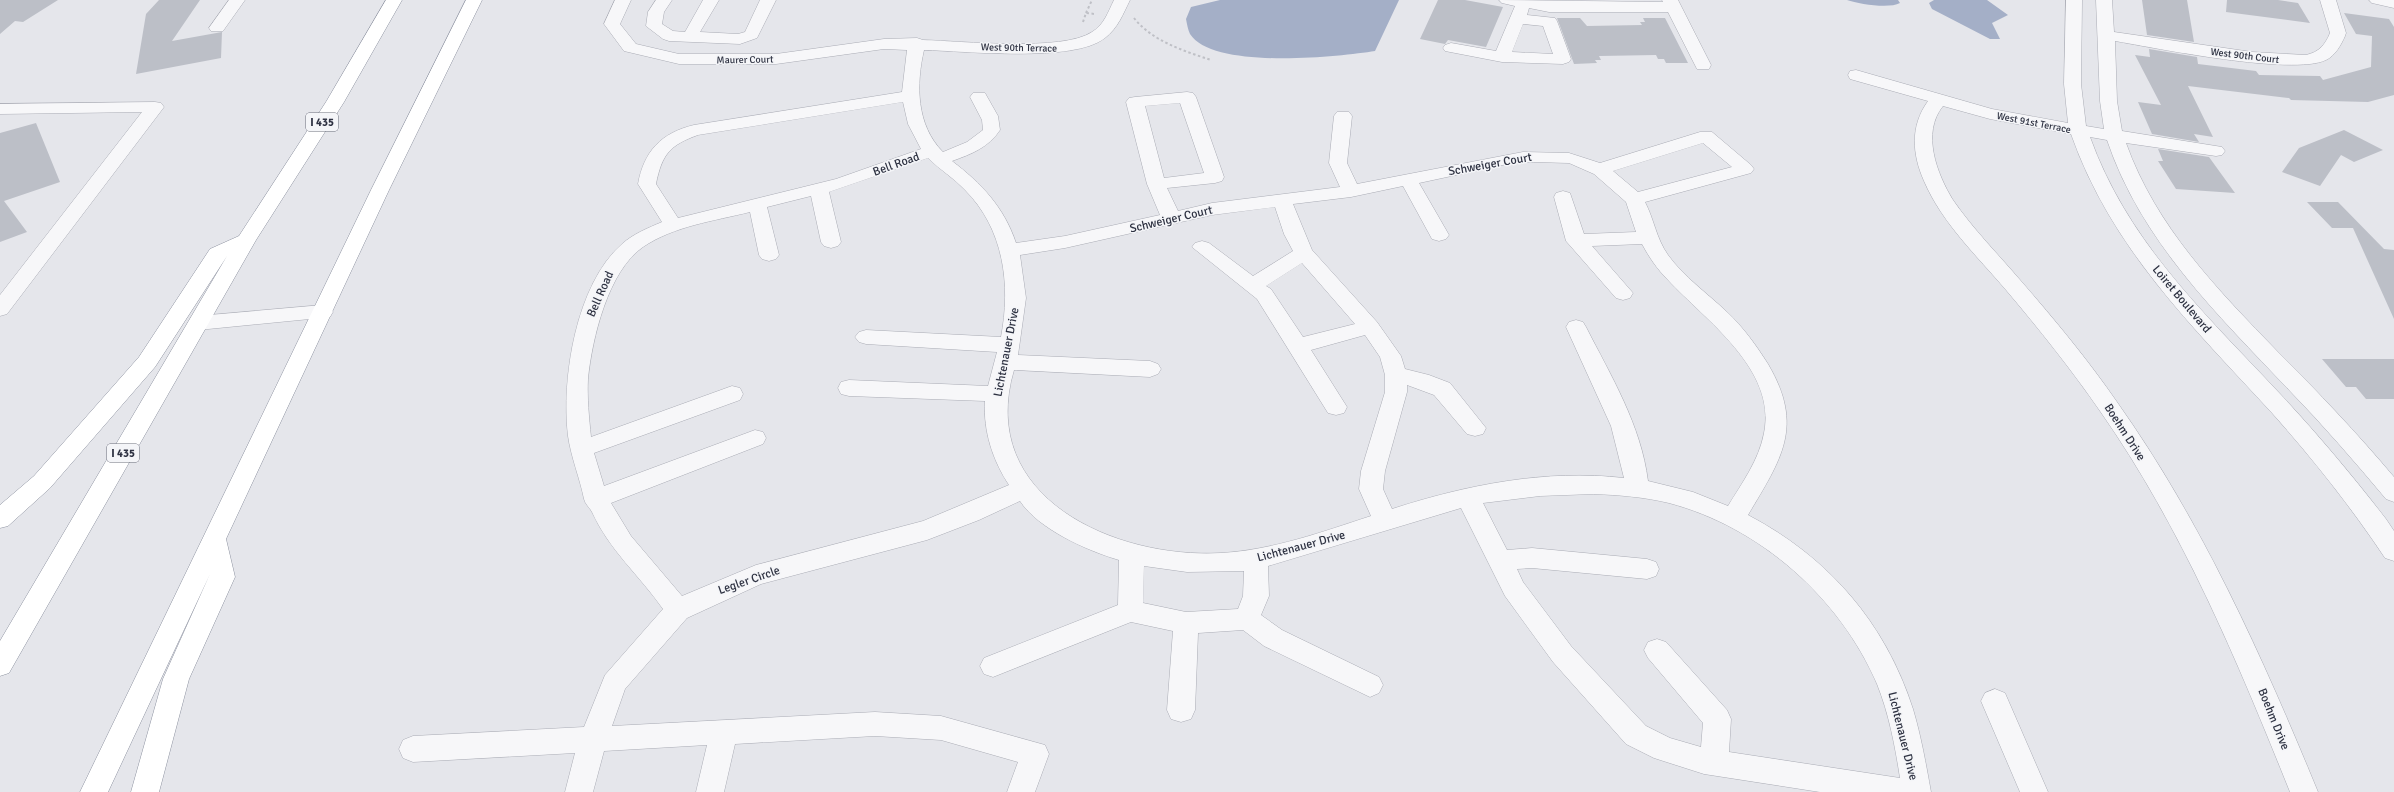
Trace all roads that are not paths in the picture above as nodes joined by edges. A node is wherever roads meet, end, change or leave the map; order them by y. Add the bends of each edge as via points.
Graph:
1 (237, 0) edge
2 (394, 0) edge
3 (474, 0) edge
4 (622, 0) edge
5 (664, 0) edge
6 (711, 0) edge
7 (768, 0) edge
8 (1122, 0) edge
9 (1507, 0) edge
10 (2074, 0) edge
11 (2104, 0) edge
12 (2328, 0) edge
13 (2378, 0) edge
14 (1524, 1) edge
15 (2394, 3) edge
16 (1672, 4) edge
17 (1518, 18) junction
18 (217, 28) dead end
19 (2105, 35) junction
20 (689, 38) junction
21 (917, 43) junction
22 (1450, 48) dead end
23 (1502, 57) junction
24 (1702, 65) dead end
25 (1856, 75) dead end
26 (910, 96) junction
27 (979, 96) dead end
28 (1938, 100) junction
29 (0, 109) edge
30 (1343, 116) dead end
31 (2078, 130) junction
32 (2114, 135) junction
33 (2216, 151) dead end
34 (936, 155) junction
35 (1599, 169) junction
36 (1408, 181) junction
37 (1156, 184) junction
38 (819, 188) junction
39 (1351, 191) junction
40 (1563, 197) dead end
41 (1634, 199) junction
42 (1282, 200) junction
43 (757, 202) junction
44 (1172, 219) junction
45 (673, 225) junction
46 (1440, 236) dead end
47 (1648, 237) junction
48 (246, 240) junction
49 (1576, 241) junction
50 (831, 242) dead end
51 (1202, 247) dead end
52 (1010, 250) junction
53 (1304, 253) junction
54 (768, 255) dead end
55 (1254, 285) junction
56 (9, 286) edge
57 (1623, 293) dead end
58 (0, 309) edge
59 (323, 312) junction
60 (198, 323) junction
61 (1370, 327) junction
62 (1576, 327) dead end
63 (866, 337) dead end
64 (1298, 346) junction
65 (1007, 354) junction
66 (1150, 369) dead end
67 (1396, 375) junction
68 (849, 388) dead end
69 (732, 394) dead end
70 (997, 394) junction
71 (1336, 407) dead end
72 (2336, 426) junction
73 (2297, 427) junction
74 (1475, 428) dead end
75 (755, 438) dead end
76 (582, 449) junction
77 (1023, 489) junction
78 (1637, 489) junction
79 (2394, 493) edge
80 (1468, 497) junction
81 (596, 499) junction
82 (0, 519) edge
83 (1733, 519) junction
84 (1385, 521) junction
85 (215, 541) junction
86 (2394, 551) edge
87 (1132, 555) junction
88 (1256, 559) junction
89 (1500, 560) junction
90 (1648, 569) dead end
91 (678, 610) junction
92 (1130, 611) junction
93 (1247, 619) junction
94 (1186, 623) junction
95 (1657, 650) dead end
96 (0, 665) edge
97 (993, 666) dead end
98 (1370, 685) dead end
99 (1995, 701) dead end
100 (1181, 710) dead end
101 (724, 734) junction
102 (593, 739) junction
103 (413, 749) dead end
104 (1714, 762) junction
105 (94, 792) edge
106 (145, 792) edge
107 (579, 792) edge
108 (710, 792) edge
109 (1021, 792) edge
110 (1905, 792) edge
111 (1917, 792) edge
112 (2034, 792) edge
113 (2304, 792) edge

1 - 18 street
2 - 48 highway, I 435 via 335,102
3 - 59 highway
4 - 21 street, Maurer Court via 612,24 620,38 630,48 679,59 776,59 884,44
5 - 20 street via 656,12 654,26 670,36
6 - 20 street
7 - 20 street via 750,35 740,39
8 - 21 street, West 90th Terrace via 1109,26 1098,36 1064,48
9 - 14 street
10 - 31 street, Loiret Boulevard via 2072,87
11 - 19 street, Loiret Boulevard
12 - 19 street, West 90th Court via 2338,33 2332,47 2320,58 2302,61 2272,60
13 - 15 street
14 - 16 street via 1549,7
14 - 17 street
16 - 24 street
17 - 23 street
17 - 23 street via 1549,21 1563,59
19 - 32 street, Loiret Boulevard via 2106,95
21 - 26 street, Lichtenauer Drive via 911,70
22 - 23 street
25 - 28 street, West 91st Terrace
26 - 34 street, Lichtenauer Drive via 916,124
26 - 45 street via 694,130 673,138 661,147 653,159 647,184
27 - 34 street, Bell Road via 992,123 991,131 984,140
28 - 31 street, West 91st Terrace via 1990,114
28 - 113 street, Boehm Drive via 1927,117 1925,159 1944,201 2083,372 2110,408 2151,472 2203,564 2236,630
29 - 56 street via 155,107
30 - 39 street via 1338,163
31 - 32 street, West 91st Terrace
31 - 73 street, Loiret Boulevard via 2095,174 2136,244 2186,307
32 - 33 street, West 91st Terrace
32 - 72 street, Loiret Boulevard via 2120,155 2139,194 2172,245 2222,306
34 - 38 street, Bell Road
34 - 52 street, Lichtenauer Drive via 974,188 993,212
35 - 36 street, Schweiger Court via 1576,161 1537,156 1494,162
35 - 41 street, Schweiger Court
35 - 41 street via 1706,136 1745,169
36 - 39 street, Schweiger Court
36 - 46 street
37 - 37 street via 1135,102 1187,96 1215,177
37 - 44 street
38 - 43 street, Bell Road
38 - 50 street
39 - 42 street, Schweiger Court
40 - 49 street
41 - 47 street, Schweiger Court
42 - 44 street, Schweiger Court via 1218,208
42 - 53 street
43 - 45 street, Bell Road
43 - 54 street
44 - 52 street, Schweiger Court via 1065,242
45 - 76 street, Bell Road via 651,234 630,247 611,268 588,321 579,358 575,396 577,431
47 - 49 street
47 - 83 street, Schweiger Court via 1678,280 1743,342 1768,384 1775,404 1777,422 1774,442 1757,479
48 - 60 highway, I 435
48 - 82 highway via 217,253 147,362 42,482
49 - 57 street
51 - 55 street
52 - 65 street, Lichtenauer Drive via 1016,305
53 - 55 street
53 - 61 street
55 - 64 street via 1264,294
56 - 58 street
59 - 60 street
59 - 85 highway
60 - 96 highway, I 435
61 - 64 street
61 - 67 street via 1390,356
62 - 78 street via 1627,437 1636,467
63 - 65 street
64 - 71 street
65 - 66 street
65 - 70 street, Lichtenauer Drive
67 - 74 street via 1421,380 1442,389
67 - 84 street via 1396,392 1373,471 1371,489
68 - 70 street
69 - 76 street
70 - 77 street, Lichtenauer Drive via 999,435 1014,475
72 - 73 street
72 - 79 street, Loiret Boulevard
73 - 86 street, Loiret Boulevard via 2350,490
75 - 81 street
76 - 81 street, Bell Road
77 - 87 street, Lichtenauer Drive via 1044,512 1065,525 1088,538
77 - 91 street, Legler Circle via 972,513 927,530 756,575
78 - 80 street, Lichtenauer Drive via 1571,485
78 - 83 street, Lichtenauer Drive via 1669,494
80 - 84 street, Lichtenauer Drive
80 - 89 street
81 - 91 street, Bell Road via 628,549 667,592
83 - 111 street, Lichtenauer Drive via 1786,550 1842,602 1869,643 1892,688 1904,728
84 - 88 street, Lichtenauer Drive
85 - 105 highway
85 - 106 highway via 223,577 176,680
87 - 88 street, Lichtenauer Drive via 1178,562 1236,562
87 - 92 street
88 - 93 street via 1256,596
89 - 90 street via 1532,558
89 - 104 street via 1514,589 1562,654 1636,735 1664,749
91 - 102 street, Legler Circle via 614,683
92 - 94 street
92 - 97 street
93 - 94 street
93 - 98 street via 1273,638
94 - 100 street
95 - 104 street via 1717,719
99 - 112 street
101 - 102 street
101 - 108 street
101 - 109 street via 875,724 941,728 1036,754
102 - 103 street
102 - 107 street, Legler Circle
104 - 110 street

